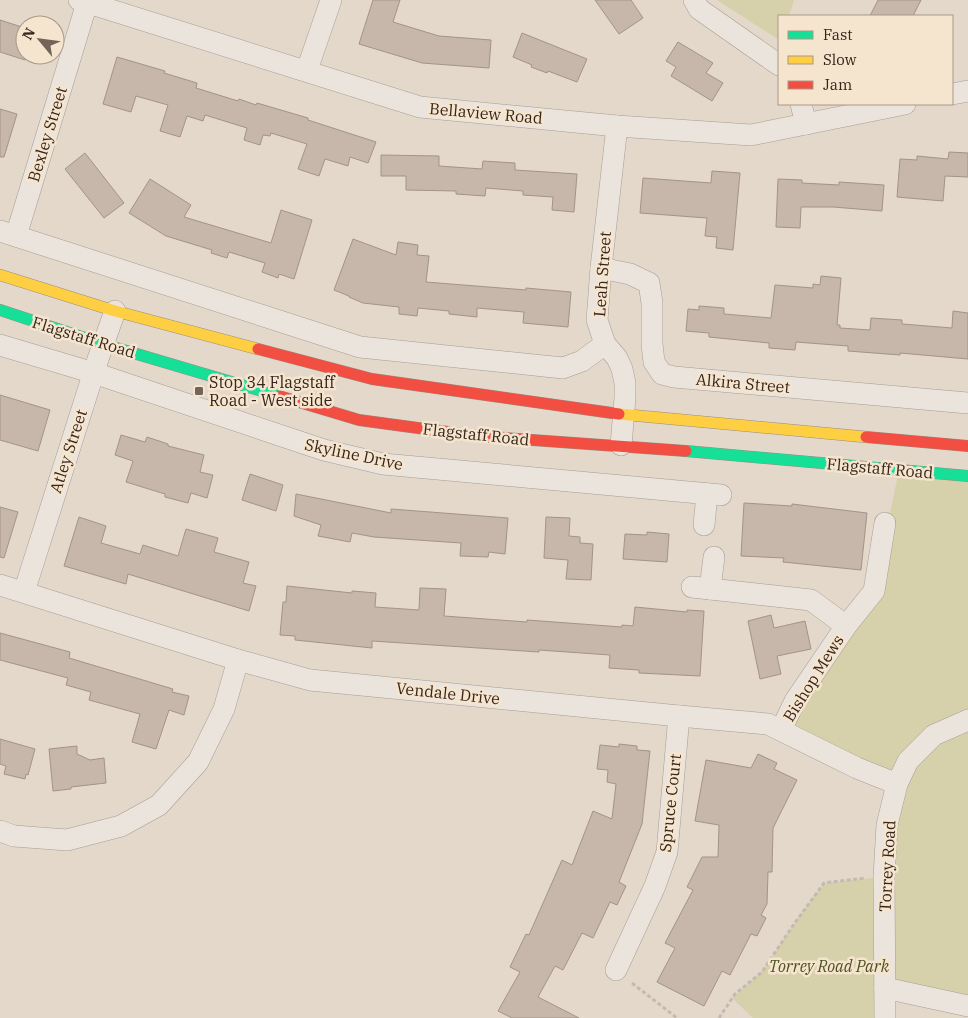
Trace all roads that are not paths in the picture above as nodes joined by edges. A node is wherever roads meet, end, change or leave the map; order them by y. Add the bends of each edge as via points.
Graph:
1 (331, 0) edge
2 (694, 0) edge
3 (83, 1) edge
4 (778, 64) edge
5 (307, 70) junction
6 (968, 91) edge
7 (953, 94) edge
8 (895, 105) edge
9 (804, 114) edge
10 (617, 126) junction
11 (8, 233) edge
12 (601, 268) junction
13 (0, 275) edge
14 (0, 310) edge
15 (115, 311) junction
16 (103, 344) junction
17 (606, 344) junction
18 (0, 345) edge
19 (94, 373) junction
20 (968, 403) edge
21 (624, 415) junction
22 (621, 445) junction
23 (968, 446) edge
24 (968, 476) edge
25 (885, 523) dead end
26 (704, 525) dead end
27 (714, 557) dead end
28 (0, 584) edge
29 (24, 592) junction
30 (846, 626) junction
31 (238, 660) junction
32 (679, 716) junction
33 (968, 720) edge
34 (781, 730) junction
35 (897, 784) junction
36 (0, 830) edge
37 (616, 970) road end
38 (885, 988) junction
39 (968, 1006) edge
40 (885, 1018) edge

1 - 5 street
2 - 4 street via 699,9
3 - 5 street, Bellaview Road
3 - 11 street, Bexley Street
5 - 10 street, Bellaview Road via 420,107
6 - 7 street
8 - 9 street, Bellaview Road
9 - 10 street, Bellaview Road via 750,135
10 - 12 street, Leah Street
11 - 17 street via 360,347 563,368 582,362
12 - 17 street, Leah Street via 597,320
12 - 20 street, Alkira Street via 630,274 649,283 654,362 662,374
13 - 15 main road, Flagstaff Road
14 - 16 main road, Flagstaff Road
15 - 16 street, Atley Street
15 - 21 main road, Flagstaff Road via 372,379
16 - 19 street, Atley Street
16 - 22 main road, Flagstaff Road via 359,420 478,436
17 - 21 street, Leah Street via 622,369
18 - 19 street, Skyline Drive
19 - 26 street, Skyline Drive via 324,450 383,464 714,495
19 - 29 street, Atley Street
21 - 22 street, Leah Street
21 - 23 main road, Flagstaff Road
22 - 24 main road, Flagstaff Road
25 - 30 street, Bishop Mews via 874,591
27 - 30 street, Bishop Mews via 701,588 811,600
28 - 29 street, Vendale Drive
29 - 31 street, Vendale Drive
30 - 34 street, Bishop Mews via 795,701
31 - 32 street, Vendale Drive via 310,680
31 - 36 street via 224,709 198,762 159,805 121,826 67,840 14,836
32 - 34 street, Vendale Drive via 768,724
32 - 37 street, Spruce Court via 667,852
33 - 35 street, Torrey Road via 934,735 908,761
34 - 35 street, Vendale Drive via 856,768
35 - 38 street, Torrey Road via 887,825
38 - 39 street
38 - 40 street, Torrey Road

